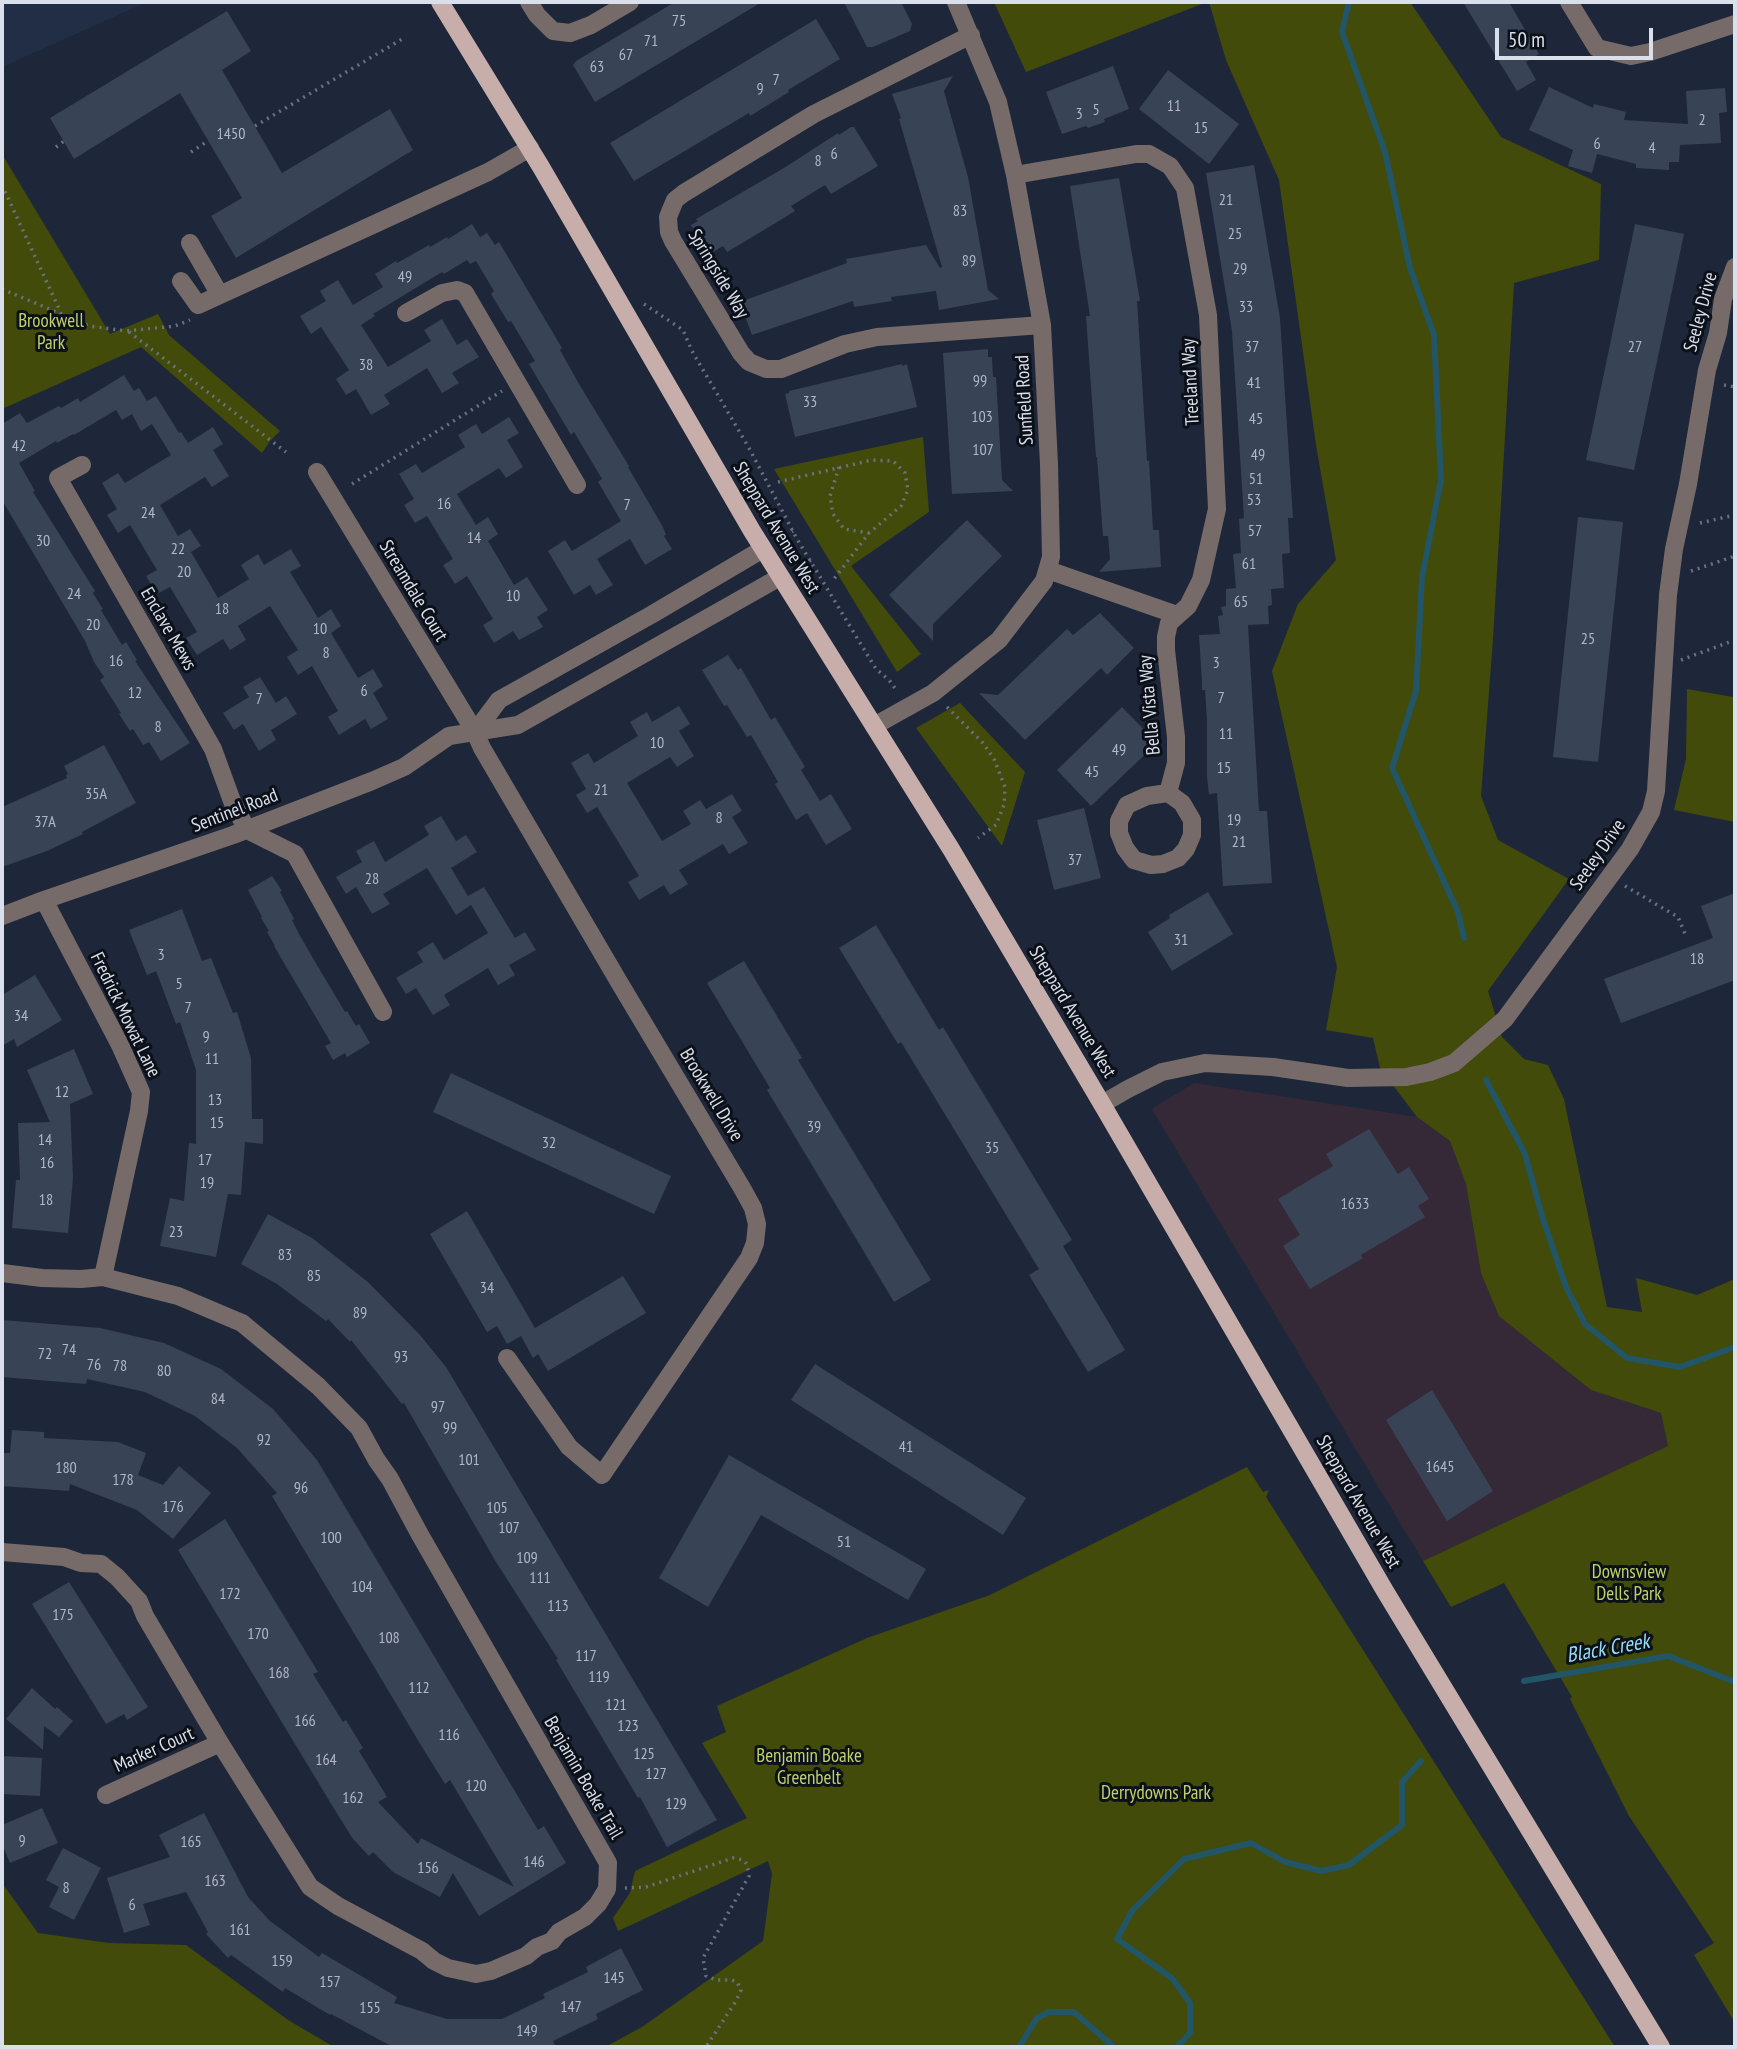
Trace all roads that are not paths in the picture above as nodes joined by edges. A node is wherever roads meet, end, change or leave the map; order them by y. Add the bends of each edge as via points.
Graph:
1 (440, 2) edge
2 (529, 2) edge
3 (629, 2) edge
4 (956, 2) edge
5 (1569, 2) edge
6 (1735, 24) edge
7 (971, 35) junction
8 (530, 148) junction
9 (1016, 175) junction
10 (190, 243) dead end
11 (1735, 267) edge
12 (181, 281) dead end
13 (220, 295) junction
14 (406, 313) dead end
15 (1042, 325) junction
16 (82, 465) dead end
17 (317, 471) dead end
18 (577, 485) dead end
19 (763, 549) junction
20 (1048, 570) junction
21 (780, 577) junction
22 (1177, 615) junction
23 (874, 726) junction
24 (475, 732) junction
25 (1168, 793) junction
26 (247, 830) junction
27 (44, 900) junction
28 (2, 916) edge
29 (383, 1012) dead end
30 (1102, 1104) junction
31 (2, 1273) edge
32 (103, 1277) junction
33 (508, 1359) dead end
34 (2, 1552) edge
35 (220, 1743) junction
36 (106, 1795) dead end
37 (1661, 2047) edge

1 - 8 main road, Sheppard Avenue West
2 - 3 street via 553,31 570,33
4 - 7 street, Sunfield Road
5 - 6 street via 1597,48 1631,56
7 - 9 street, Sunfield Road via 998,102
7 - 15 street, Springside Way via 814,114 684,193 670,212 669,232 741,353 756,367 781,369 845,344 893,334
8 - 13 street via 488,172
8 - 19 main road, Sheppard Avenue West
9 - 15 street, Sunfield Road
9 - 22 street, Treeland Way via 1149,154 1170,166 1185,188 1208,315 1217,509 1201,580 1188,606
10 - 13 street
11 - 30 street, Seeley Drive via 1707,370 1674,549 1651,812 1630,849 1505,1019 1454,1063 1430,1072 1348,1078 1205,1063 1162,1072
12 - 13 street via 198,306
14 - 18 street via 442,293 465,293
15 - 20 street, Sunfield Road
16 - 26 street, Enclave Mews via 58,478 213,749
17 - 24 street, Streamdale Court
19 - 21 main road, Sheppard Avenue West
19 - 24 street via 499,700
20 - 22 street
20 - 23 street, Sunfield Road via 1037,592 999,640 933,693
21 - 23 main road, Sheppard Avenue West
21 - 24 street, Sentinel Road via 518,725
22 - 25 street, Bella Vista Way via 1166,637 1177,737
23 - 30 main road, Sheppard Avenue West
24 - 26 street, Sentinel Road via 449,736 404,767
24 - 33 street, Brookwell Drive via 754,1208 757,1224 749,1258 602,1475 569,1447
25 - 25 street via 1126,805 1119,833 1134,860 1163,864 1186,849 1192,820 1182,803
26 - 27 street, Sentinel Road
26 - 29 street via 295,854
27 - 28 street, Sentinel Road
27 - 32 street, Fredrick Mowat Lane via 141,1091
30 - 37 main road, Sheppard Avenue West via 1391,1600
31 - 32 street, Benjamin Boake Trail via 42,1279
32 - 35 street, Benjamin Boake Trail via 178,1296 242,1323 318,1386 359,1428 608,1863 607,1889 585,1917 526,1956 476,1974 449,1968 310,1887
34 - 35 street via 101,1564 117,1577 139,1601
35 - 36 street, Marker Court

